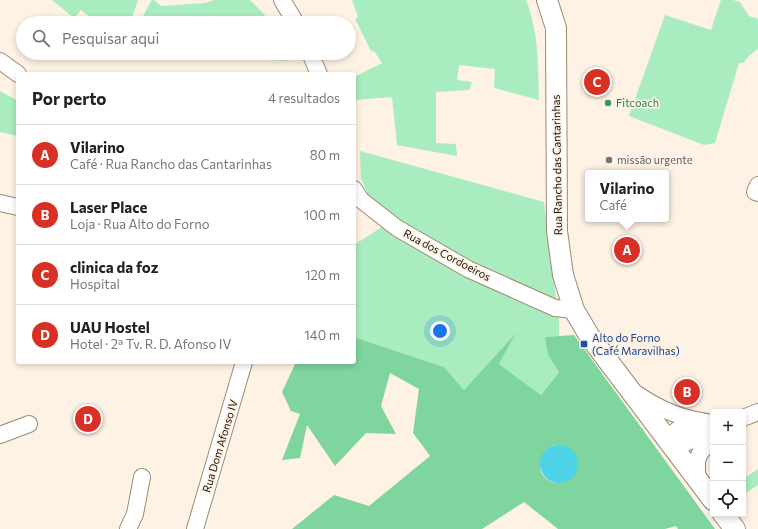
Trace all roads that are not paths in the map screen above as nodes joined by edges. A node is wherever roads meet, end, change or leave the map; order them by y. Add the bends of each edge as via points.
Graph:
1 (282, 0) edge
2 (547, 0) edge
3 (292, 16) edge
4 (313, 60) edge
5 (0, 61) edge
6 (318, 72) edge
7 (16, 73) edge
8 (356, 192) edge
9 (0, 203) edge
10 (16, 207) edge
11 (574, 310) junction
12 (243, 364) edge
13 (629, 389) junction
14 (758, 412) edge
15 (746, 417) edge
16 (29, 424) dead end
17 (709, 425) edge
18 (0, 435) edge
19 (710, 441) edge
20 (670, 444) junction
21 (142, 477) dead end
22 (697, 480) junction
23 (710, 496) edge
24 (725, 517) edge
25 (128, 529) edge
26 (195, 529) edge
27 (735, 529) edge

1 - 3 street
2 - 11 street, Rua Rancho das Cantarinhas via 556,28 557,231 563,275
4 - 6 street
5 - 7 street
8 - 11 street, Rua dos Cordoeiros via 361,200 397,228 468,269 555,308
9 - 10 street
11 - 13 street, Rua Rancho das Cantarinhas via 590,337
12 - 26 street, Rua Dom Afonso IV
13 - 17 street via 652,405
13 - 20 street, Rua Rancho das Cantarinhas
14 - 15 street
16 - 18 street
17 - 20 street via 677,430 671,436
19 - 22 street via 697,461
20 - 22 street, Rua Rancho das Cantarinhas
21 - 25 street via 135,514
22 - 23 street, Rua Rancho das Cantarinhas
24 - 27 street

